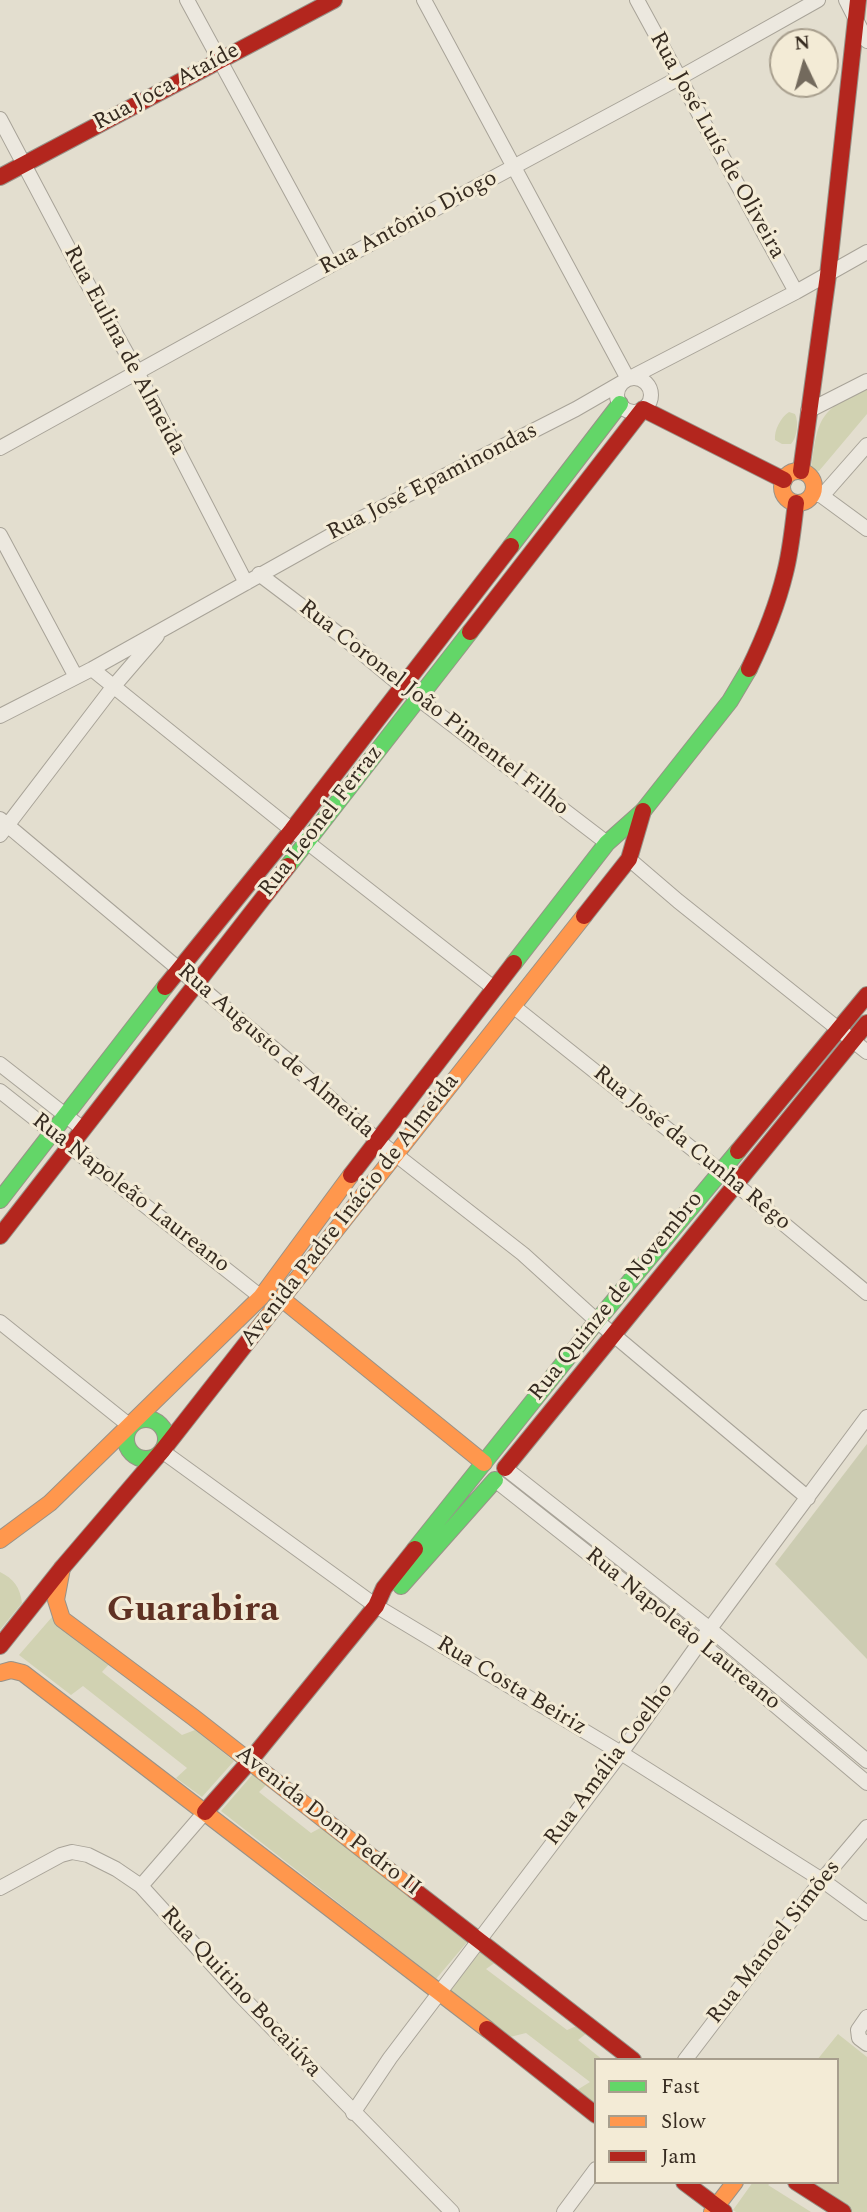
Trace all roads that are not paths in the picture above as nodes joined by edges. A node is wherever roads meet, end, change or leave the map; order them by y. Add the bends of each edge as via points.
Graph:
1 (187, 0) edge
2 (334, 0) edge
3 (424, 0) edge
4 (637, 0) edge
5 (818, 0) edge
6 (846, 0) edge
7 (858, 0) edge
8 (855, 18) junction
9 (867, 41) edge
10 (220, 61) junction
11 (679, 78) junction
12 (0, 119) edge
13 (25, 163) junction
14 (514, 169) junction
15 (0, 177) edge
16 (867, 252) edge
17 (331, 265) junction
18 (828, 275) junction
19 (796, 292) junction
20 (658, 364) junction
21 (137, 372) junction
22 (628, 379) junction
23 (867, 381) edge
24 (651, 389) junction
25 (620, 404) junction
26 (643, 409) junction
27 (808, 411) junction
28 (867, 445) edge
29 (0, 448) edge
30 (801, 471) junction
31 (784, 480) junction
32 (818, 494) junction
33 (796, 503) junction
34 (867, 529) edge
35 (0, 535) edge
36 (259, 574) junction
37 (246, 583) junction
38 (163, 628) junction
39 (92, 669) junction
40 (76, 677) junction
41 (113, 687) junction
42 (402, 687) junction
43 (418, 698) junction
44 (0, 716) edge
45 (643, 811) junction
46 (2, 827) edge
47 (292, 830) junction
48 (307, 842) junction
49 (607, 843) junction
50 (629, 859) junction
51 (179, 969) junction
52 (196, 984) junction
53 (495, 989) junction
54 (867, 995) edge
55 (513, 1006) junction
56 (867, 1023) edge
57 (839, 1030) junction
58 (853, 1040) junction
59 (867, 1052) edge
60 (0, 1064) edge
61 (0, 1091) edge
62 (66, 1116) junction
63 (83, 1129) junction
64 (53, 1133) junction
65 (377, 1140) junction
66 (70, 1146) junction
67 (395, 1154) junction
68 (720, 1171) junction
69 (736, 1184) junction
70 (0, 1200) edge
71 (0, 1236) edge
72 (867, 1293) edge
73 (261, 1297) junction
74 (282, 1299) junction
75 (597, 1321) junction
76 (0, 1322) edge
77 (613, 1333) junction
78 (867, 1417) edge
79 (131, 1426) junction
80 (162, 1451) junction
81 (484, 1463) junction
82 (500, 1474) junction
83 (808, 1498) junction
84 (0, 1538) edge
85 (62, 1567) junction
86 (376, 1606) junction
87 (710, 1629) junction
88 (700, 1643) junction
89 (0, 1646) edge
90 (0, 1673) edge
91 (621, 1753) junction
92 (867, 1760) edge
93 (249, 1762) junction
94 (867, 1783) edge
95 (205, 1812) junction
96 (867, 1827) edge
97 (822, 1880) junction
98 (141, 1886) junction
99 (0, 1888) edge
100 (867, 1913) edge
101 (479, 1939) junction
102 (441, 1993) junction
103 (867, 2017) edge
104 (863, 2041) edge
105 (630, 2058) edge
106 (687, 2058) edge
107 (353, 2113) junction
108 (594, 2113) edge
109 (594, 2172) edge
110 (686, 2184) edge
111 (734, 2184) edge
112 (799, 2184) edge
113 (718, 2210) edge
114 (452, 2212) edge
115 (564, 2212) edge
116 (842, 2212) edge

1 - 10 street
2 - 10 main road, Rua Joca Ataíde
3 - 14 street
4 - 11 street, Rua José Luís de Oliveira
5 - 11 street, Rua Antônio Diogo
6 - 8 street
7 - 8 main road
8 - 9 street
8 - 18 main road
10 - 13 main road, Rua Joca Ataíde
10 - 17 street
11 - 14 street, Rua Antônio Diogo
11 - 19 street, Rua José Luís de Oliveira
12 - 13 street, Rua Eulina de Almeida
13 - 15 main road, Rua Joca Ataíde
13 - 21 street, Rua Eulina de Almeida
14 - 17 street, Rua Antônio Diogo
14 - 22 street
16 - 18 street, Rua José Epaminondas
17 - 21 street, Rua Antônio Diogo
18 - 19 street, Rua José Epaminondas
18 - 27 main road
19 - 20 street, Rua José Epaminondas
20 - 22 street, Rua José Epaminondas
20 - 24 street
21 - 29 street, Rua Antônio Diogo
21 - 37 street, Rua Eulina de Almeida
22 - 24 street via 639,378
22 - 25 street via 618,389
22 - 36 street, Rua José Epaminondas
23 - 27 street
24 - 26 street via 650,401
25 - 26 street via 633,411
25 - 42 main road, Rua Leonel Ferraz
26 - 31 main road
26 - 43 main road, Rua Leonel Ferraz
27 - 30 main road
28 - 32 street
30 - 31 main road via 791,472
30 - 32 main road via 812,479
31 - 33 main road via 784,495
32 - 33 main road
32 - 34 street
33 - 45 main road, Avenida Padre Inácio de Almeida via 779,596 756,655 730,701
35 - 40 street
36 - 37 street, Rua José Epaminondas
36 - 42 street, Rua Coronel João Pimentel Filho
37 - 38 street, Rua José Epaminondas
38 - 39 street, Rua José Epaminondas
38 - 41 street
39 - 40 street, Rua José Epaminondas
39 - 41 street
40 - 44 street, Rua José Epaminondas
41 - 46 street
41 - 47 street
42 - 43 street, Rua Coronel João Pimentel Filho
42 - 47 main road, Rua Leonel Ferraz
43 - 48 main road, Rua Leonel Ferraz
43 - 49 street, Rua Coronel João Pimentel Filho
45 - 49 main road, Avenida Padre Inácio de Almeida
45 - 50 main road, Avenida Padre Inácio de Almeida
46 - 51 street, Rua Augusto de Almeida
47 - 48 street
47 - 51 main road, Rua Leonel Ferraz
48 - 52 main road, Rua Leonel Ferraz
48 - 53 street
49 - 50 main road via 604,856 609,863 622,865
49 - 53 main road, Avenida Padre Inácio de Almeida
50 - 55 main road, Avenida Padre Inácio de Almeida
50 - 57 street
51 - 52 street, Rua Augusto de Almeida
51 - 62 main road, Rua Leonel Ferraz
52 - 63 main road, Rua Leonel Ferraz
52 - 65 street, Rua Augusto de Almeida
53 - 55 main road via 502,985 513,989
53 - 65 main road, Avenida Padre Inácio de Almeida
54 - 57 main road, Rua Quinze de Novembro
55 - 67 main road, Avenida Padre Inácio de Almeida
55 - 68 street, Rua José da Cunha Rêgo
56 - 58 main road, Rua Quinze de Novembro
57 - 58 street
57 - 68 main road, Rua Quinze de Novembro
58 - 59 street
58 - 69 main road, Rua Quinze de Novembro
60 - 62 street, Rua Napoleão Laureano
61 - 64 street, Rua Napoleão Laureano
62 - 63 street, Rua Napoleão Laureano
62 - 64 main road, Rua Leonel Ferraz
63 - 66 main road, Rua Leonel Ferraz
64 - 66 street, Rua Napoleão Laureano
64 - 70 main road, Rua Leonel Ferraz
65 - 67 street, Rua Augusto de Almeida
65 - 73 main road, Avenida Padre Inácio de Almeida
66 - 71 main road, Rua Leonel Ferraz
66 - 73 street, Rua Napoleão Laureano
67 - 74 main road, Avenida Padre Inácio de Almeida
67 - 75 street, Rua Augusto de Almeida via 523,1254
68 - 69 street, Rua José da Cunha Rêgo
68 - 75 main road, Rua Quinze de Novembro
69 - 72 street, Rua José da Cunha Rêgo
69 - 77 main road, Rua Quinze de Novembro
73 - 79 main road, Avenida Padre Inácio de Almeida
74 - 80 main road, Avenida Padre Inácio de Almeida
74 - 81 main road
75 - 77 street, Rua Augusto de Almeida
75 - 81 main road, Rua Quinze de Novembro
76 - 79 street
77 - 82 main road, Rua Quinze de Novembro
77 - 83 street, Rua Augusto de Almeida
78 - 83 street, Rua Amália Coelho
79 - 80 main road via 146,1419 161,1425 166,1441
79 - 80 main road via 127,1446 136,1456 150,1459
79 - 84 main road, Avenida Padre Inácio de Almeida via 50,1503
80 - 85 main road, Avenida Padre Inácio de Almeida
80 - 86 street, Rua Costa Beiriz
81 - 82 main road via 495,1458 502,1461
81 - 86 main road, Rua Quinze de Novembro via 384,1588
82 - 86 main road, Rua Quinze de Novembro via 404,1583
82 - 87 street, Rua Napoleão Laureano
82 - 88 street, Rua Napoleão Laureano
83 - 87 street, Rua Amália Coelho
85 - 89 main road, Avenida Padre Inácio de Almeida
85 - 93 main road, Avenida Dom Pedro II via 55,1600 62,1619
86 - 91 street, Rua Costa Beiriz
86 - 93 main road, Rua Quinze de Novembro
87 - 88 street, Rua Amália Coelho
87 - 92 street, Rua Napoleão Laureano
88 - 91 street, Rua Amália Coelho
88 - 94 street, Rua Napoleão Laureano
90 - 95 main road via 23,1673
91 - 97 street, Rua Costa Beiriz
91 - 101 street, Rua Amália Coelho
93 - 95 main road, Rua Quinze de Novembro
93 - 101 main road, Avenida Dom Pedro II
95 - 98 street, Rua Quinze de Novembro
95 - 102 main road
96 - 97 street, Rua Manoel Simões
97 - 100 street, Rua Costa Beiriz
97 - 106 street, Rua Manoel Simões
98 - 99 street, Rua Quitino Bocaiúva via 99,1859 72,1852
98 - 107 street, Rua Quitino Bocaiúva
101 - 102 street, Rua Amália Coelho
101 - 105 main road, Avenida Dom Pedro II
102 - 107 street, Rua Amália Coelho
102 - 108 main road
103 - 104 street via 858,2030
107 - 114 street, Rua Quitino Bocaiúva
109 - 115 street
110 - 113 main road
111 - 113 main road
112 - 116 main road

